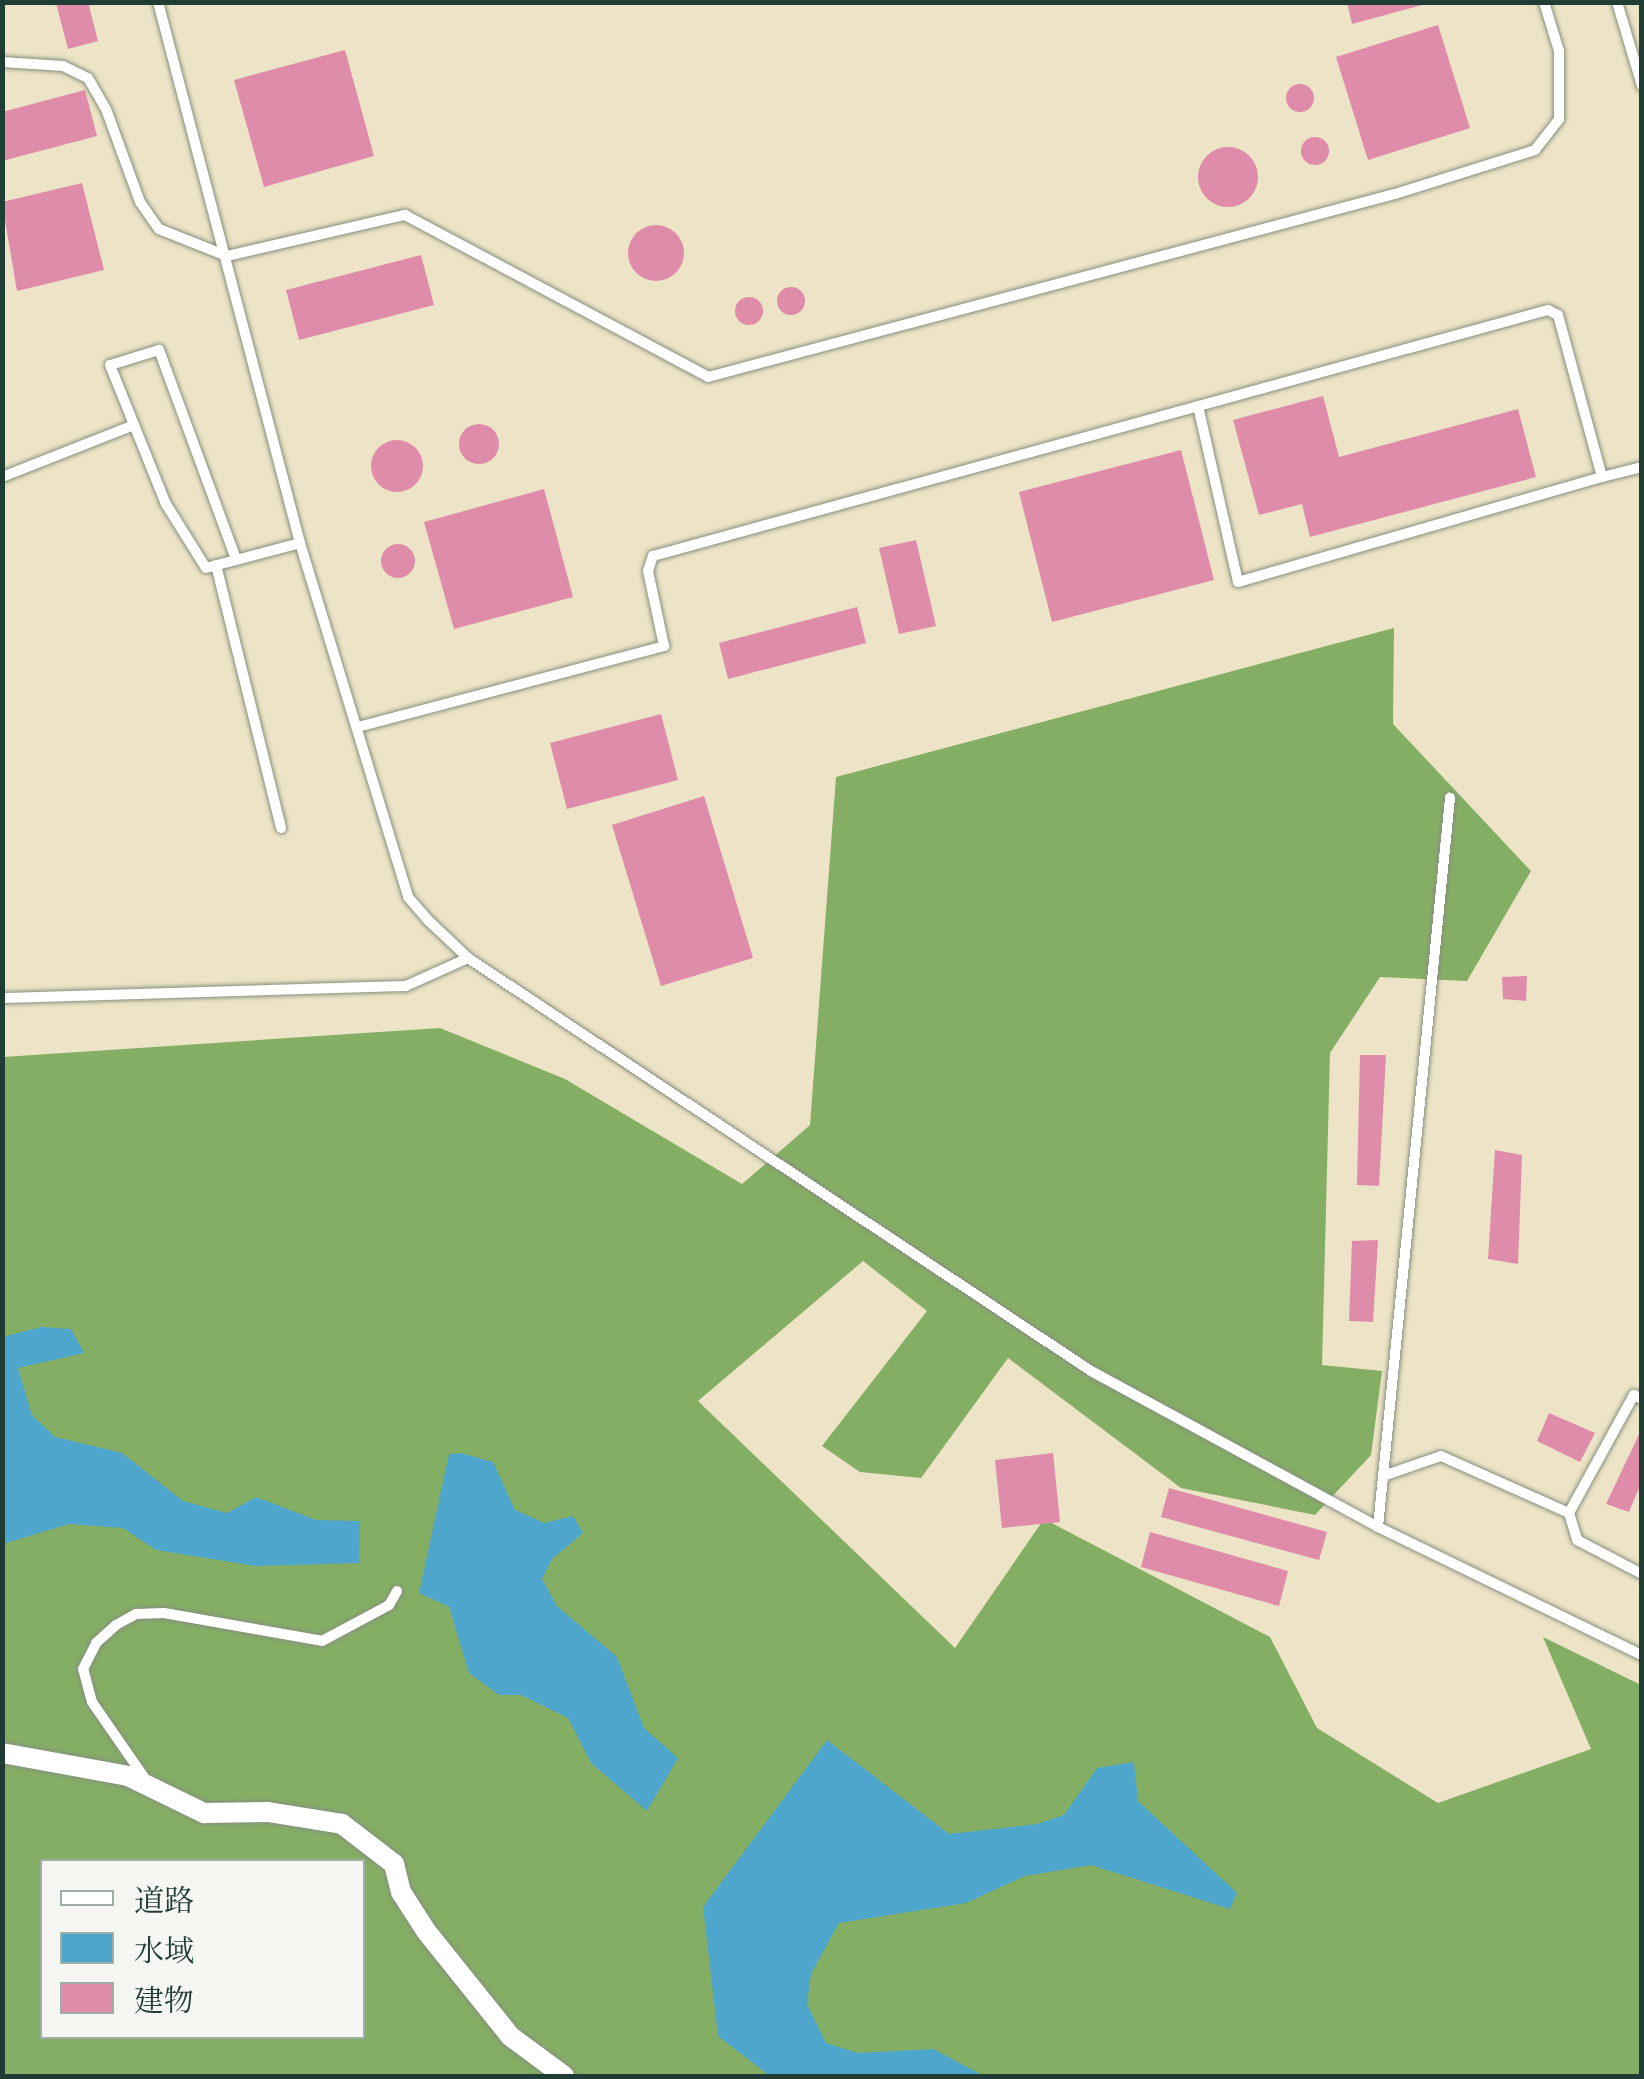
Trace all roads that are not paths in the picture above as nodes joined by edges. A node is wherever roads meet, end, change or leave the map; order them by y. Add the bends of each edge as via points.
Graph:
1 (158, 2) edge
2 (1544, 2) edge
3 (1617, 2) edge
4 (2, 62) edge
5 (1642, 86) edge
6 (227, 256) junction
7 (1198, 406) junction
8 (134, 425) junction
9 (1642, 466) edge
10 (2, 477) edge
11 (1602, 477) junction
12 (300, 543) junction
13 (236, 559) junction
14 (216, 565) junction
15 (358, 726) junction
16 (1450, 798) dead end
17 (280, 828) dead end
18 (468, 958) junction
19 (2, 998) edge
20 (1642, 1399) edge
21 (1384, 1476) junction
22 (1569, 1513) junction
23 (1378, 1527) junction
24 (1642, 1574) edge
25 (397, 1591) dead end
26 (1642, 1655) edge
27 (2, 1752) edge
28 (152, 1788) junction
29 (564, 2076) edge

1 - 6 lane
2 - 6 lane via 1559,51 1559,119 1535,150 1395,194 708,377 404,215
3 - 5 lane
4 - 6 lane via 64,66 88,78 140,202 159,229
6 - 12 lane
7 - 11 lane via 1548,310 1558,315
7 - 11 lane via 1238,582
7 - 15 lane via 653,556 648,571 664,646
8 - 10 lane
8 - 13 lane via 110,365 158,350
8 - 14 lane via 166,504 206,568
9 - 11 lane
12 - 13 lane
12 - 15 lane
13 - 14 lane
14 - 17 lane
15 - 18 lane via 408,897
16 - 21 lane
18 - 19 lane via 406,986
18 - 23 lane via 1091,1372
20 - 22 lane via 1634,1395
21 - 22 lane via 1441,1456
21 - 23 lane
22 - 24 lane via 1576,1540
23 - 26 lane
25 - 28 lane via 389,1605 322,1642 164,1613 136,1614 116,1624 83,1669 92,1702
27 - 28 street via 128,1776
28 - 29 street via 204,1813 268,1812 342,1824 373,1842 394,1864 401,1892 426,1931 510,2036

